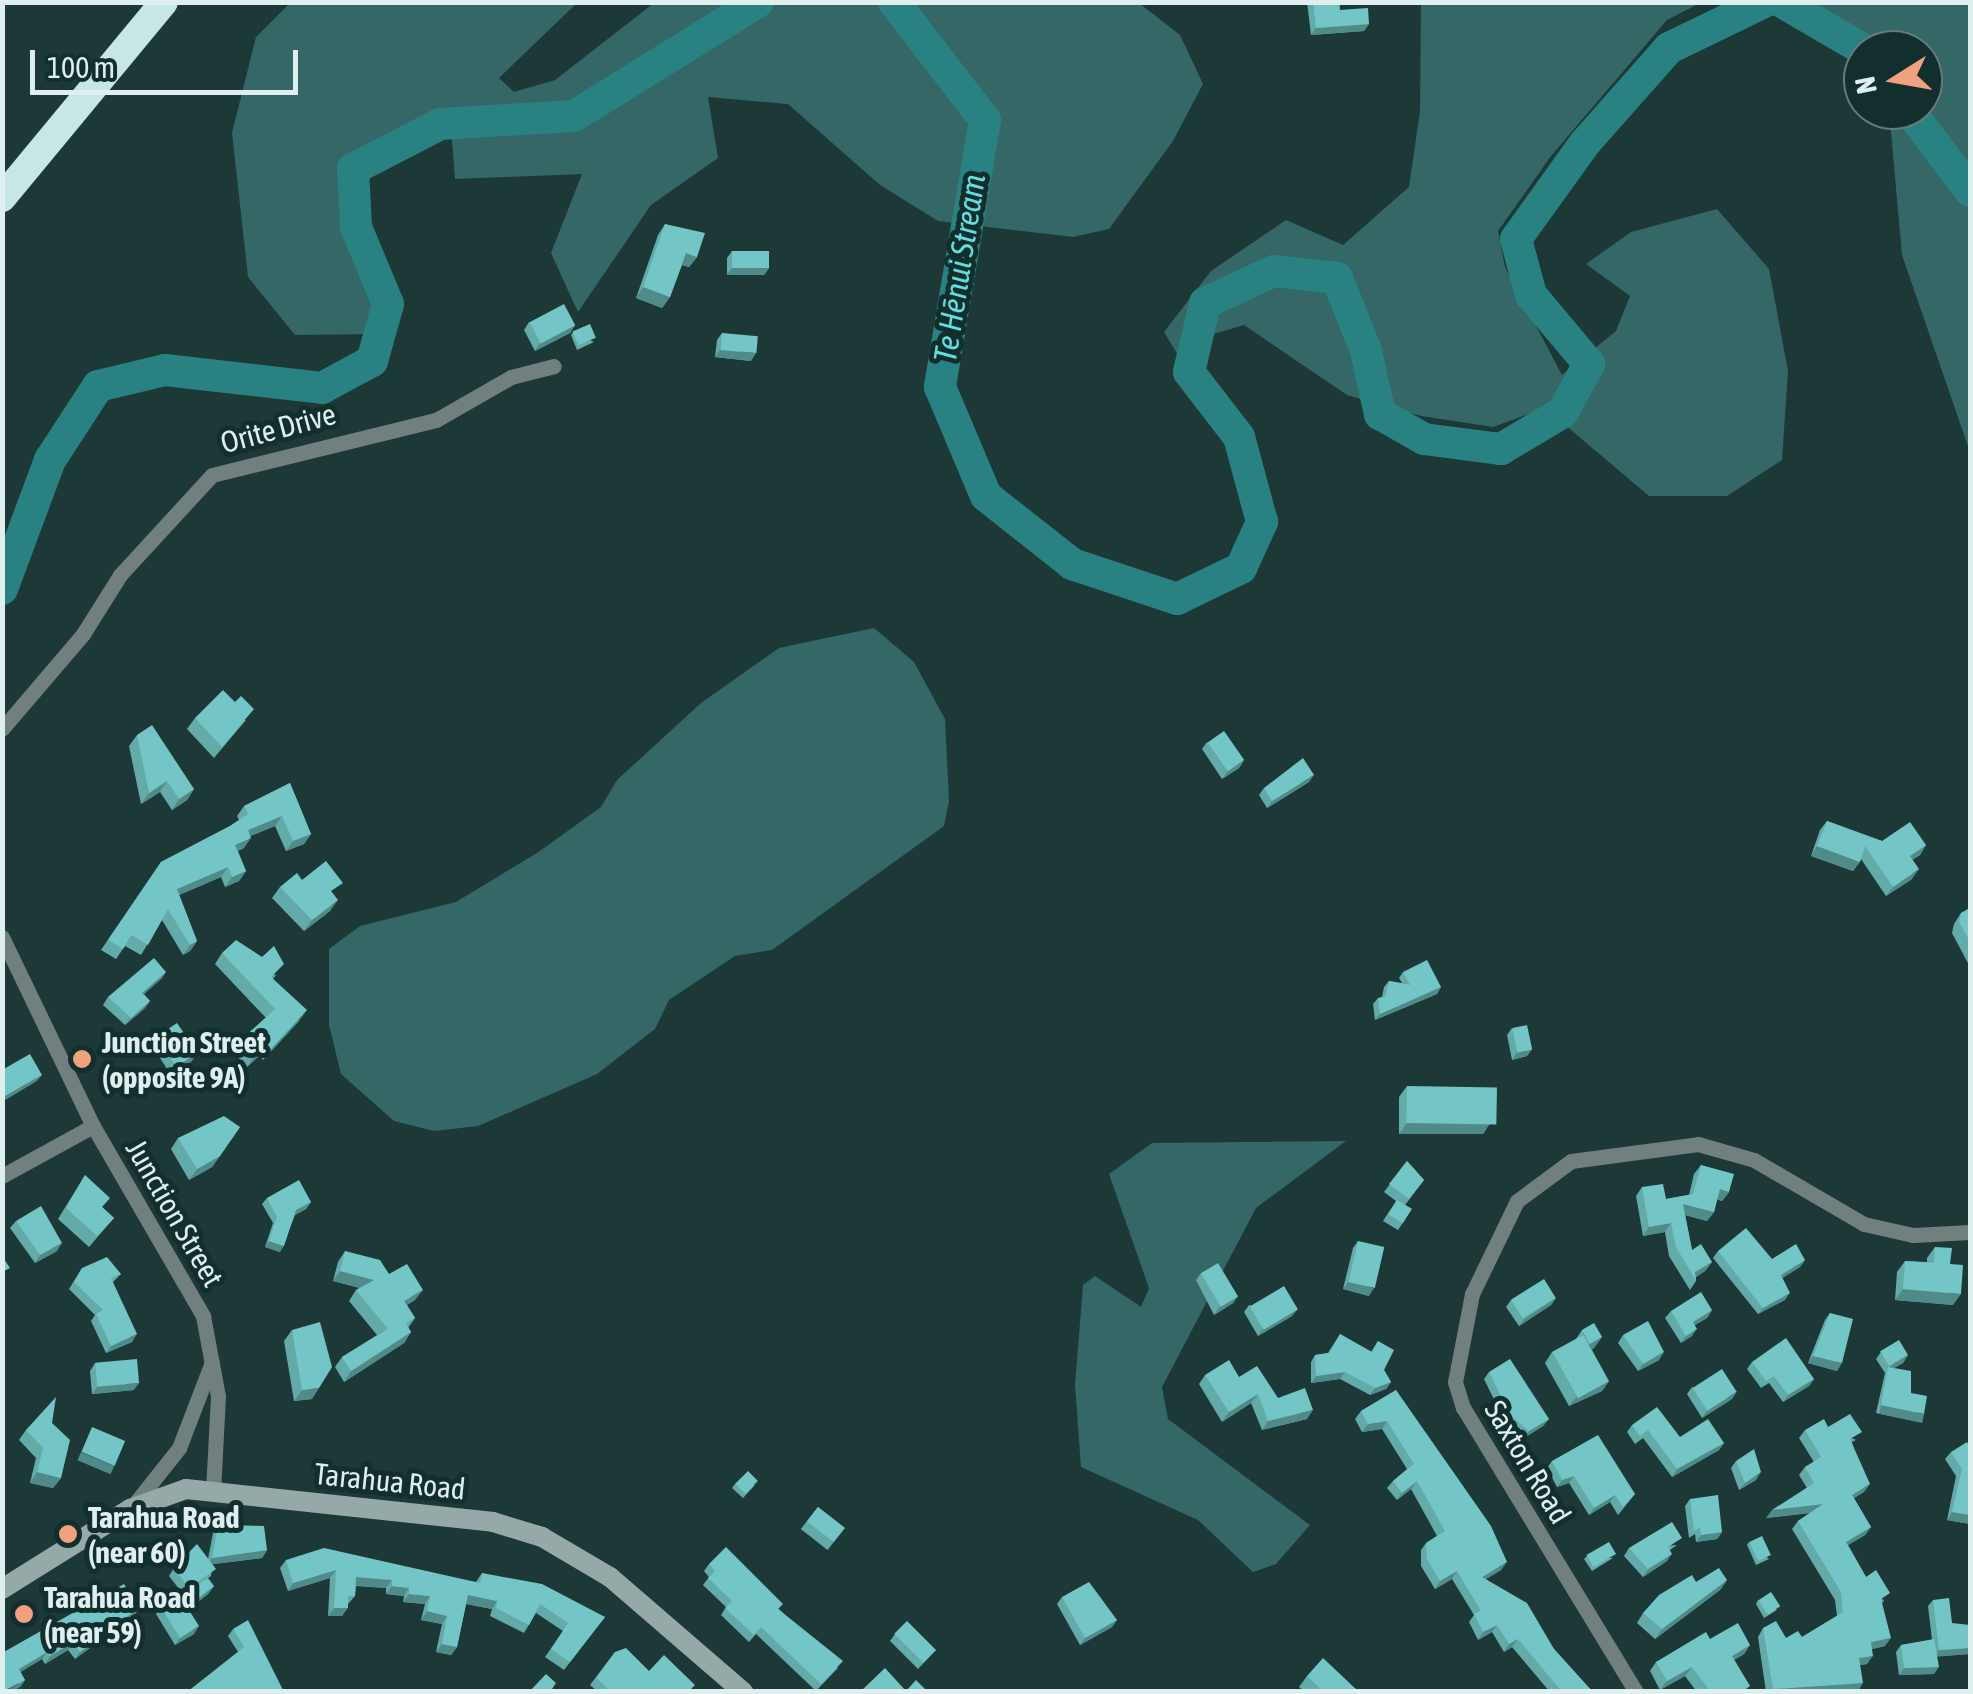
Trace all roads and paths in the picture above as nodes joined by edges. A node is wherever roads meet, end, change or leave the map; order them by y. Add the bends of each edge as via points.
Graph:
1 (164, 2) edge
2 (2, 198) edge
3 (554, 366) dead end
4 (2, 729) edge
5 (2, 937) edge
6 (93, 1126) junction
7 (2, 1176) edge
8 (1970, 1232) edge
9 (213, 1358) junction
10 (213, 1492) junction
11 (130, 1510) junction
12 (2, 1588) edge
13 (743, 1692) edge
14 (1636, 1692) edge

1 - 2 highway
3 - 4 street, Orite Drive via 511,376 436,420 212,475 120,575 83,634
5 - 6 street, Junction Street
6 - 7 street
6 - 9 street, Junction Street via 203,1316
8 - 14 street, Saxton Road via 1913,1235 1875,1228 1754,1160 1698,1144 1570,1160 1517,1201 1472,1294 1455,1382 1473,1426
9 - 10 street, Junction Street via 219,1428
9 - 11 street via 179,1448
10 - 11 street, Tarahua Road via 168,1492
10 - 13 street, Tarahua Road via 518,1528 610,1577
11 - 12 street, Tarahua Road

